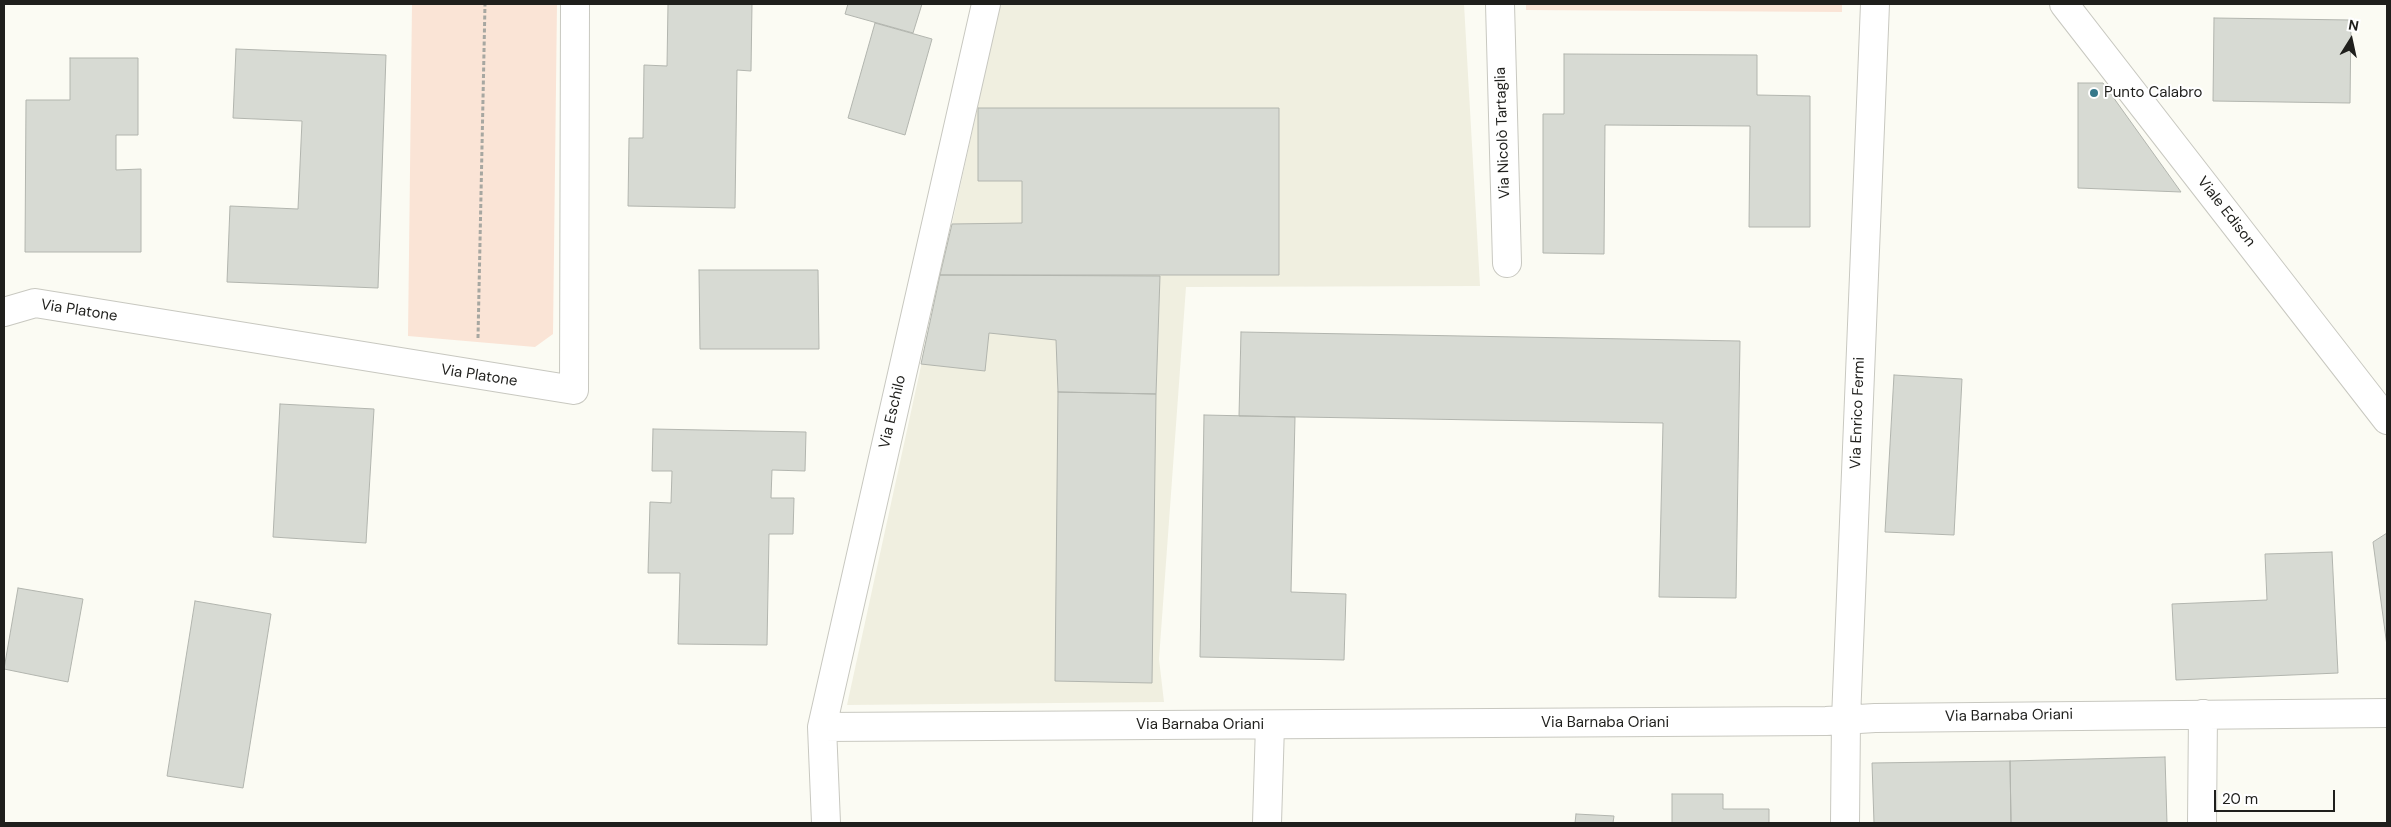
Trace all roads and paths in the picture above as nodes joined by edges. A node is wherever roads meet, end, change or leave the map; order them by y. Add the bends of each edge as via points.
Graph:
1 (484, 4) edge
2 (575, 4) edge
3 (986, 4) edge
4 (1500, 4) edge
5 (1874, 4) edge
6 (2064, 4) edge
7 (1507, 263) dead end
8 (4, 312) edge
9 (477, 376) junction
10 (2387, 420) edge
11 (2387, 713) edge
12 (2203, 714) junction
13 (1846, 719) junction
14 (1270, 725) junction
15 (822, 727) junction
16 (826, 823) edge
17 (1267, 823) edge
18 (1845, 823) edge
19 (2202, 823) edge

1 - 9 path
2 - 9 street, Via Platone via 574,390
3 - 15 street, Via Eschilo
4 - 7 street, Via Nicolò Tartaglia
5 - 13 street, Via Enrico Fermi
6 - 10 street, Viale Edison
8 - 9 street, Via Platone via 35,304
11 - 12 street, Via Barnaba Oriani
12 - 13 street, Via Barnaba Oriani
12 - 19 street
13 - 14 street, Via Barnaba Oriani
13 - 18 street, Via Enrico Fermi
14 - 15 street, Via Barnaba Oriani
14 - 17 street
15 - 16 street, Via Eschilo

